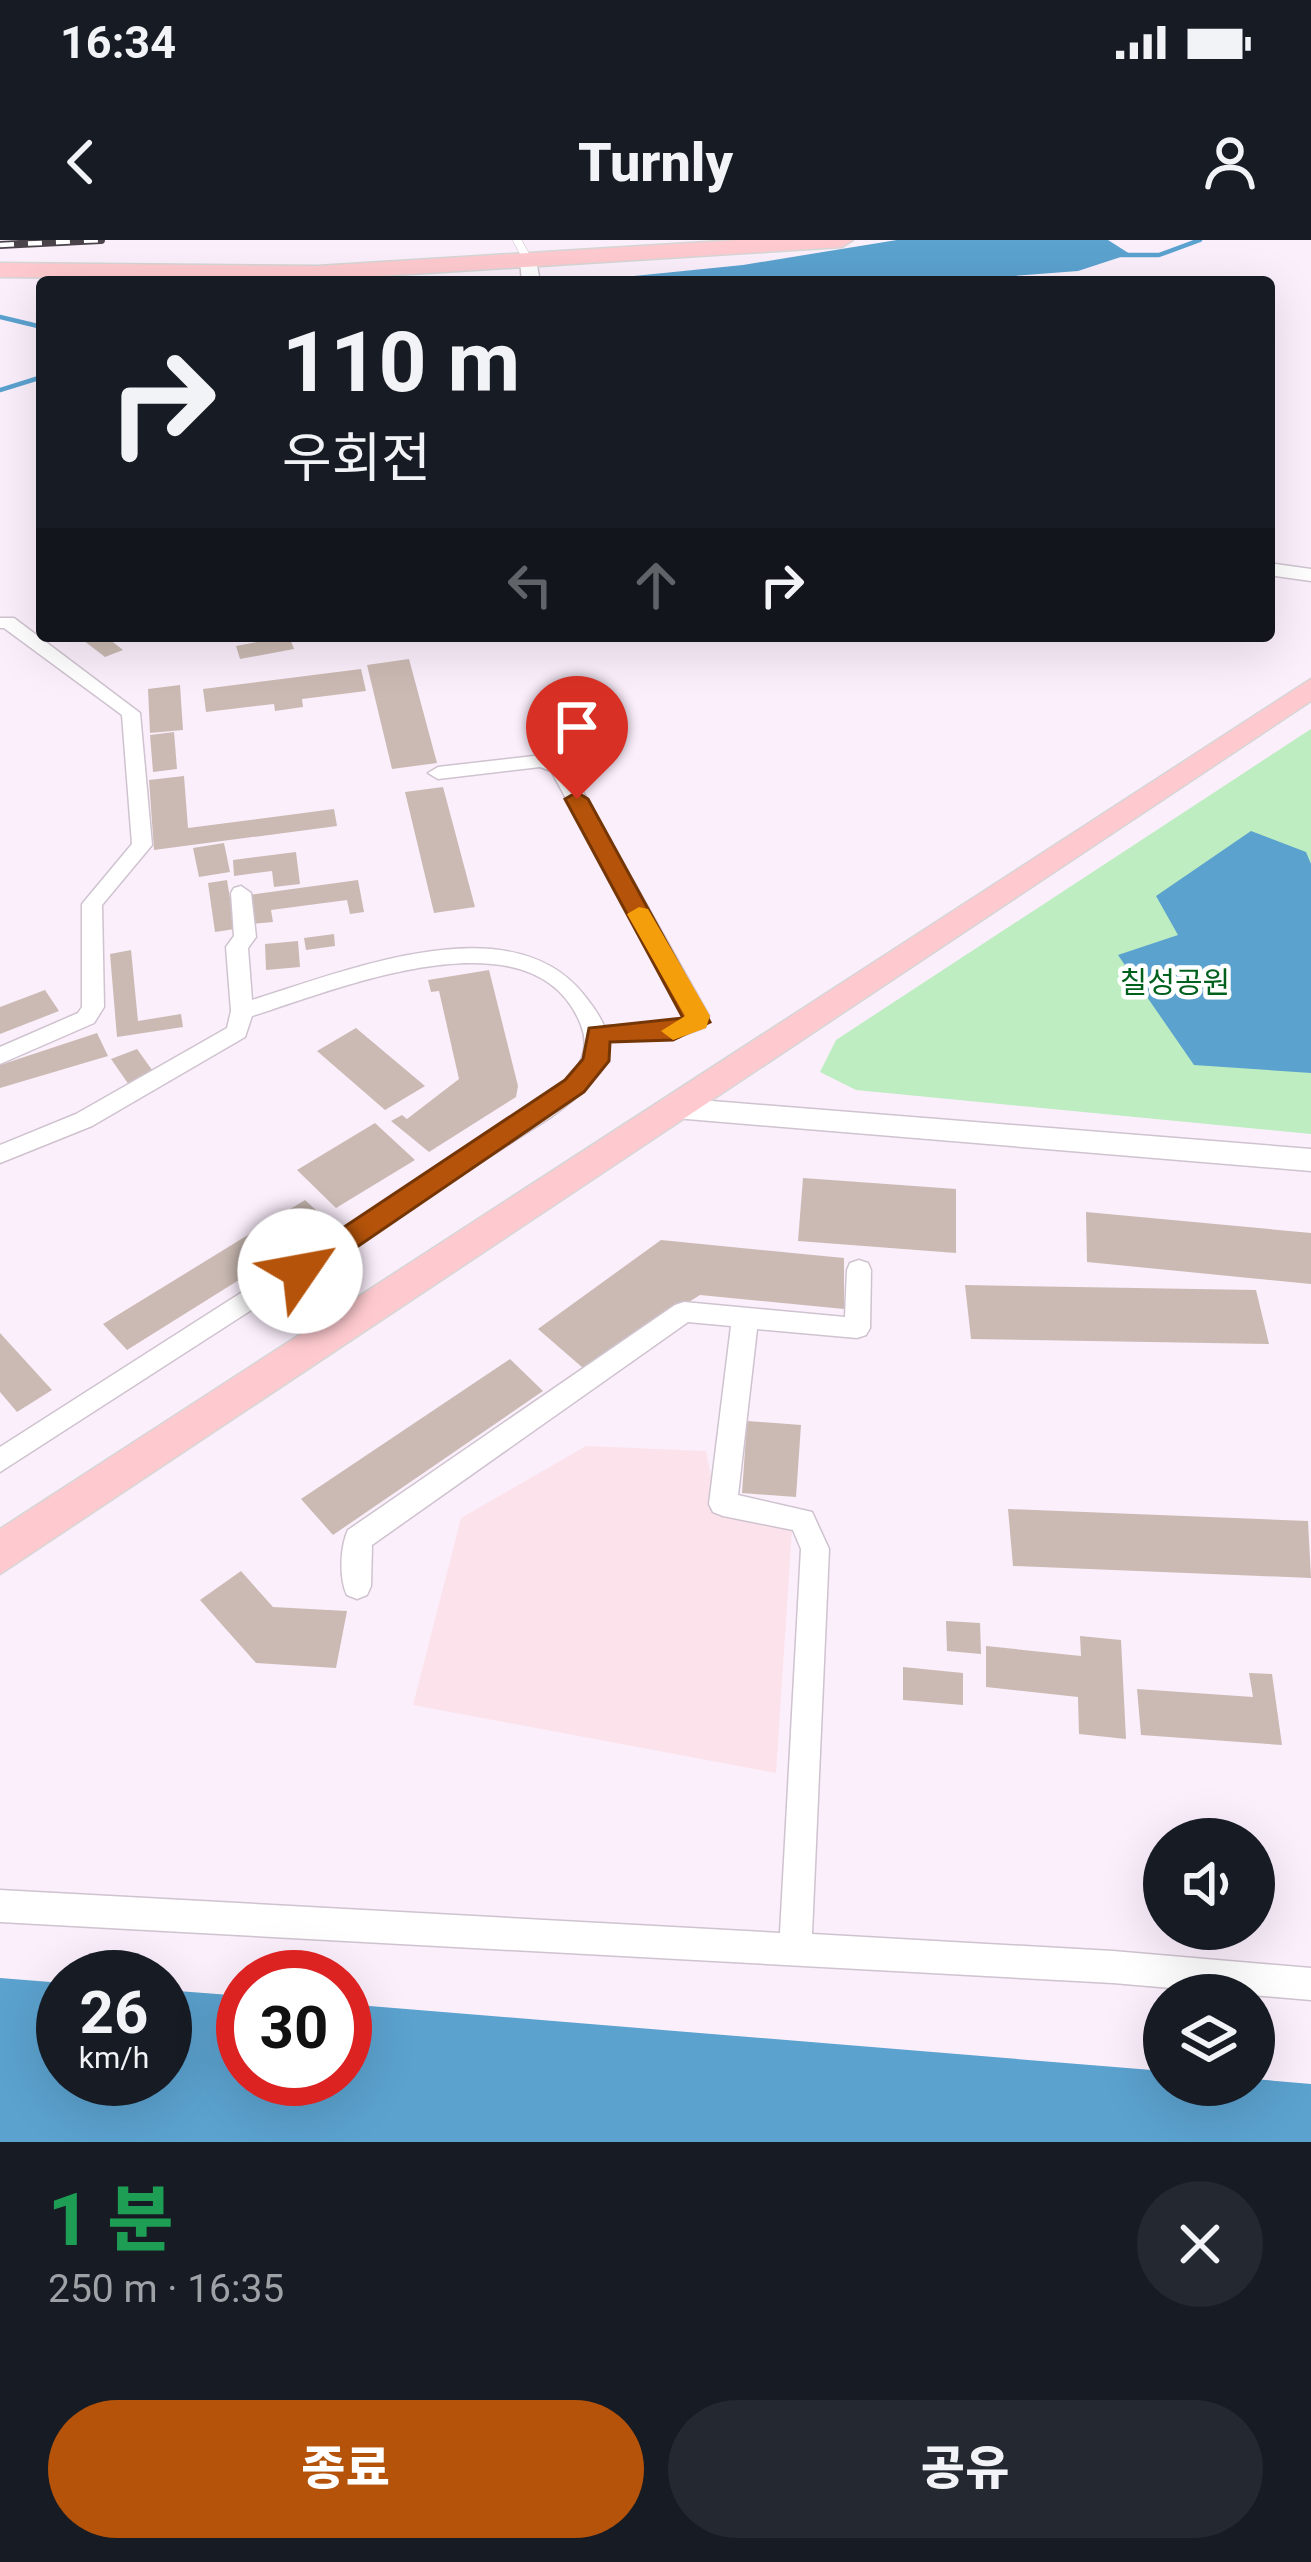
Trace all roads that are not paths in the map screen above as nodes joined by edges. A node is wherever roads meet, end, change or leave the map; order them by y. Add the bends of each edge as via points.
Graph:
1 (842, 240) edge
2 (525, 261) edge
3 (0, 270) edge
4 (1275, 570) edge
5 (1311, 575) edge
6 (0, 623) edge
7 (1311, 688) edge
8 (439, 773) dead end
9 (241, 893) dead end
10 (242, 1011) junction
11 (598, 1034) junction
12 (0, 1056) edge
13 (674, 1108) junction
14 (0, 1154) edge
15 (1311, 1160) edge
16 (859, 1270) dead end
17 (745, 1318) junction
18 (0, 1461) edge
19 (0, 1554) edge
20 (357, 1586) dead end
21 (0, 1906) edge
22 (795, 1949) junction
23 (1311, 1984) edge

1 - 2 main road
2 - 3 main road via 317,273
4 - 5 street
6 - 12 street via 131,713 142,845 92,904 93,1006 86,1018
7 - 13 main road
8 - 11 street via 542,761 559,767 698,1016 673,1031
9 - 10 street
10 - 11 street via 432,956 466,954 519,961 558,977
10 - 14 street via 238,1032 216,1048 84,1120
11 - 18 street via 586,1075 510,1132
13 - 15 street
13 - 19 main road
16 - 17 street via 857,1328
17 - 20 street via 683,1312 358,1539
17 - 22 street via 723,1504 802,1520 815,1549
21 - 22 street
22 - 23 street

